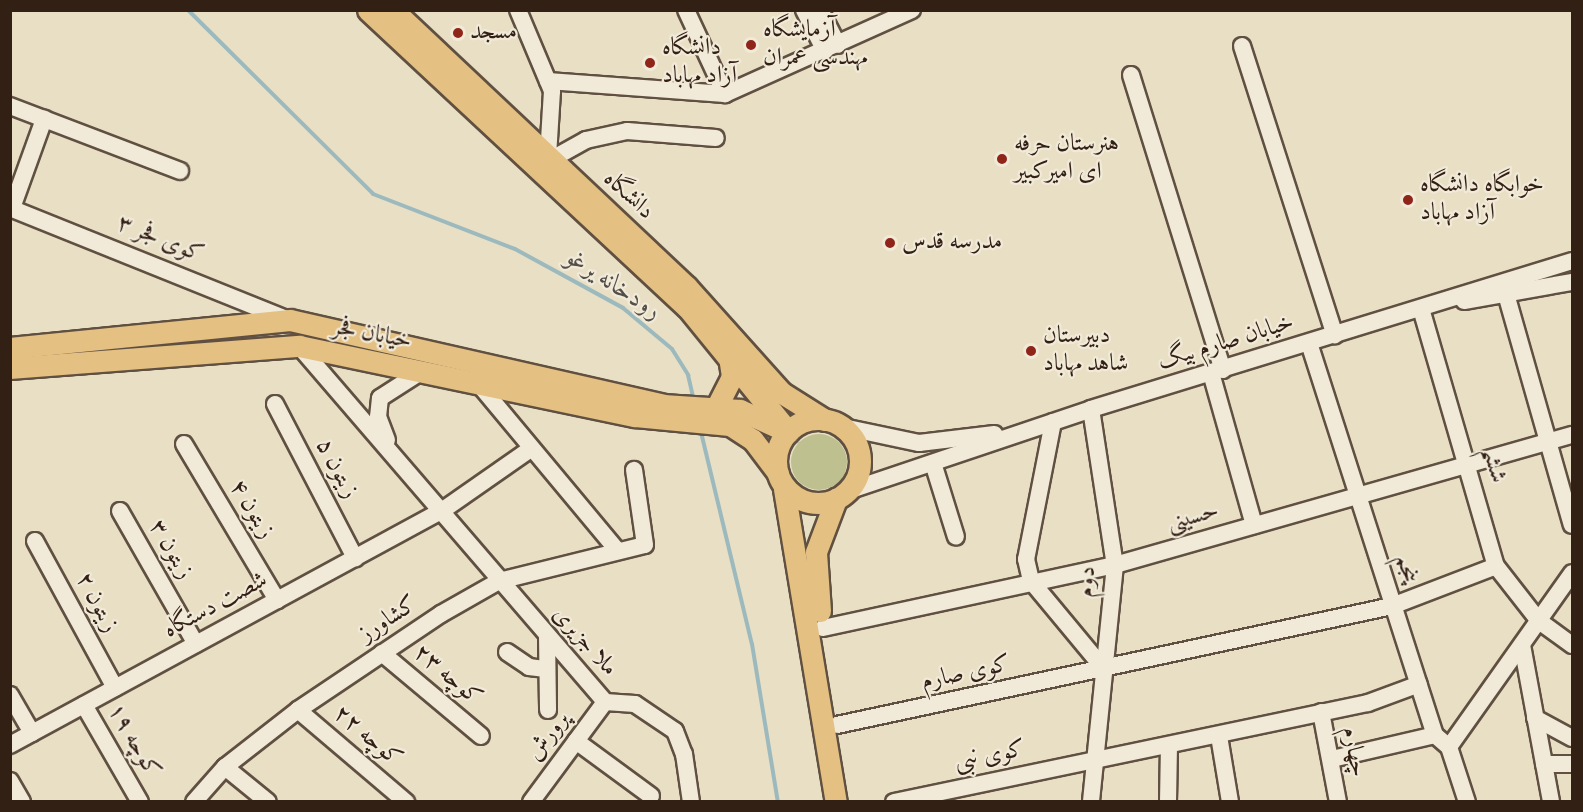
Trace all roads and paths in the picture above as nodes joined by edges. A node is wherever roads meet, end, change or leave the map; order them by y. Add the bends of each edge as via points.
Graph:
1 (368, 10) edge
2 (393, 10) edge
3 (518, 10) edge
4 (686, 10) edge
5 (804, 10) edge
6 (820, 10) edge
7 (912, 10) edge
8 (1242, 46) dead end
9 (832, 48) junction
10 (1131, 75) dead end
11 (548, 81) junction
12 (725, 94) junction
13 (10, 106) edge
14 (44, 119) junction
15 (717, 138) dead end
16 (550, 158) junction
17 (180, 171) dead end
18 (11, 208) edge
19 (1572, 261) edge
20 (1572, 282) edge
21 (1506, 294) junction
22 (1442, 303) junction
23 (1422, 312) junction
24 (290, 320) junction
25 (1335, 335) junction
26 (1309, 343) junction
27 (299, 346) junction
28 (10, 348) edge
29 (729, 358) junction
30 (10, 368) edge
31 (422, 371) junction
32 (1217, 371) junction
33 (477, 382) junction
34 (275, 404) dead end
35 (1091, 409) junction
36 (717, 411) junction
37 (667, 413) junction
38 (1053, 422) junction
39 (834, 424) junction
40 (1025, 430) junction
41 (788, 432) junction
42 (1572, 435) edge
43 (1549, 442) junction
44 (184, 444) dead end
45 (390, 450) junction
46 (529, 450) junction
47 (933, 463) junction
48 (1468, 465) junction
49 (634, 470) dead end
50 (781, 481) junction
51 (842, 495) junction
52 (1358, 496) junction
53 (443, 510) junction
54 (120, 511) dead end
55 (1254, 525) junction
56 (1572, 525) edge
57 (956, 537) dead end
58 (35, 541) dead end
59 (617, 550) junction
60 (356, 558) junction
61 (1115, 565) junction
62 (1496, 566) junction
63 (1572, 573) edge
64 (499, 581) junction
65 (1031, 581) junction
66 (277, 600) junction
67 (1392, 606) junction
68 (1539, 621) junction
69 (823, 628) junction
70 (547, 636) junction
71 (196, 644) junction
72 (1522, 645) junction
73 (1572, 645) edge
74 (507, 652) dead end
75 (382, 653) junction
76 (546, 669) junction
77 (1105, 670) junction
78 (1419, 684) junction
79 (115, 688) junction
80 (10, 695) edge
81 (605, 702) junction
82 (84, 705) junction
83 (298, 710) junction
84 (548, 710) dead end
85 (1321, 712) junction
86 (1535, 718) junction
87 (837, 725) junction
88 (32, 733) junction
89 (1435, 735) junction
90 (481, 736) dead end
91 (1219, 736) junction
92 (1572, 738) edge
93 (576, 741) junction
94 (10, 745) edge
95 (1169, 746) junction
96 (1449, 747) junction
97 (1096, 759) junction
98 (1332, 759) junction
99 (1544, 764) junction
100 (1572, 764) edge
101 (225, 767) junction
102 (10, 781) edge
103 (651, 796) dead end
104 (22, 801) edge
105 (140, 801) edge
106 (194, 801) edge
107 (268, 801) edge
108 (406, 801) edge
109 (531, 801) edge
110 (691, 801) edge
111 (837, 801) edge
112 (850, 801) edge
113 (894, 801) edge
114 (1091, 801) edge
115 (1168, 801) edge
116 (1230, 801) edge
117 (1338, 801) edge
118 (1467, 801) edge
119 (1551, 801) edge

1 - 29 main road, دانشگاه via 668,289
2 - 16 main road, دانشگاه
3 - 11 street
4 - 12 street
5 - 9 street
6 - 9 street
7 - 9 street
8 - 25 street
9 - 12 street
10 - 32 street
11 - 12 street
11 - 16 street
13 - 14 street
14 - 17 street
14 - 18 street
15 - 16 street via 627,131 586,140
16 - 39 main road, دانشگاه via 686,285 782,393
18 - 24 street, کوی فجر ۳
19 - 22 street
20 - 21 street
21 - 22 street
21 - 43 street
22 - 23 street, خیابان صارم بیگ
23 - 25 street, خیابان صارم بیگ
23 - 48 street, ششم
24 - 28 main road, خیابان فجر
24 - 37 main road, خیابان فجر
25 - 26 street, خیابان صارم بیگ
26 - 32 street, خیابان صارم بیگ
26 - 52 street, پنجم
27 - 30 main road, خیابان فجر
27 - 31 main road, خیابان فجر
27 - 45 street, ملا جزیری
29 - 36 main road via 732,376
29 - 41 main road, دانشگاه
31 - 33 main road, خیابان فجر
31 - 45 street via 380,398 378,417
32 - 35 street, خیابان صارم بیگ
32 - 55 street
33 - 37 main road, خیابان فجر
33 - 46 street
34 - 60 street, زیتون ۵
35 - 38 street, خیابان صارم بیگ
35 - 61 street, دوم
36 - 37 main road, خیابان فجر
36 - 41 main road, خیابان فجر via 750,412
36 - 50 main road via 753,440
38 - 40 street, خیابان صارم بیگ
38 - 65 street via 1028,534
39 - 40 street, خیابان صارم بیگ via 919,443
39 - 41 main road via 805,421
39 - 51 main road via 860,458
40 - 47 street, خیابان صارم بیگ
41 - 50 main road via 777,451
42 - 43 street, حسینی
43 - 48 street, حسینی
43 - 56 street
44 - 66 street, زیتون ۴
45 - 53 street, ملا جزیری
46 - 53 street, شصت دستگاه
46 - 59 street
47 - 51 street, خیابان صارم بیگ
47 - 57 street
48 - 52 street, حسینی
48 - 62 street, ششم
49 - 59 street, کشاورز via 645,545
50 - 51 main road via 808,502
50 - 111 main road
51 - 69 main road via 816,552
52 - 55 street, حسینی
52 - 67 street, پنجم
53 - 60 street, شصت دستگاه
53 - 64 street, ملا جزیری
54 - 71 street, زیتون ۳
55 - 61 street, حسینی
58 - 79 street, زیتون ۲
59 - 64 street, کشاورز
60 - 66 street, شصت دستگاه
61 - 65 street, حسینی
61 - 77 street, دوم
62 - 67 street, کوی صارم
62 - 68 street, ششم
63 - 68 street
64 - 70 street, ملا جزیری
64 - 75 street, کشاورز
65 - 69 street, حسینی
65 - 77 street
66 - 71 street, شصت دستگاه
67 - 77 street, کوی صارم
67 - 78 street, پنجم
68 - 72 street
68 - 73 street, ششم
69 - 87 main road
70 - 76 street
70 - 81 street, ملا جزیری
71 - 79 street, شصت دستگاه
72 - 86 street
72 - 96 street
74 - 76 street via 529,667
75 - 83 street, کشاورز
75 - 90 street, کوچه ۲۳
76 - 84 street
77 - 87 street, کوی صارم
77 - 97 street, دوم
78 - 85 street, کوی نبی
78 - 89 street, پنجم
79 - 82 street, شصت دستگاه
80 - 88 street
81 - 93 street, پرورش
81 - 110 street, ملا جزیری via 634,704 675,731 684,754
82 - 88 street, شصت دستگاه
82 - 105 street, کوچه ۱۹
83 - 101 street, کشاورز
83 - 108 street, کوچه ۲۲
85 - 91 street, کوی نبی
85 - 98 street, چهارم
86 - 92 street
86 - 99 street
87 - 112 main road
88 - 94 street, شصت دستگاه
89 - 96 street
89 - 98 street
91 - 95 street, کوی نبی
91 - 116 street
93 - 103 street
93 - 109 street, پرورش
95 - 97 street, کوی نبی
95 - 115 street
96 - 118 street
97 - 113 street, کوی نبی
97 - 114 street, دوم
98 - 117 street, چهارم
99 - 100 street
99 - 119 street
101 - 106 street, کشاورز
101 - 107 street
102 - 104 street

